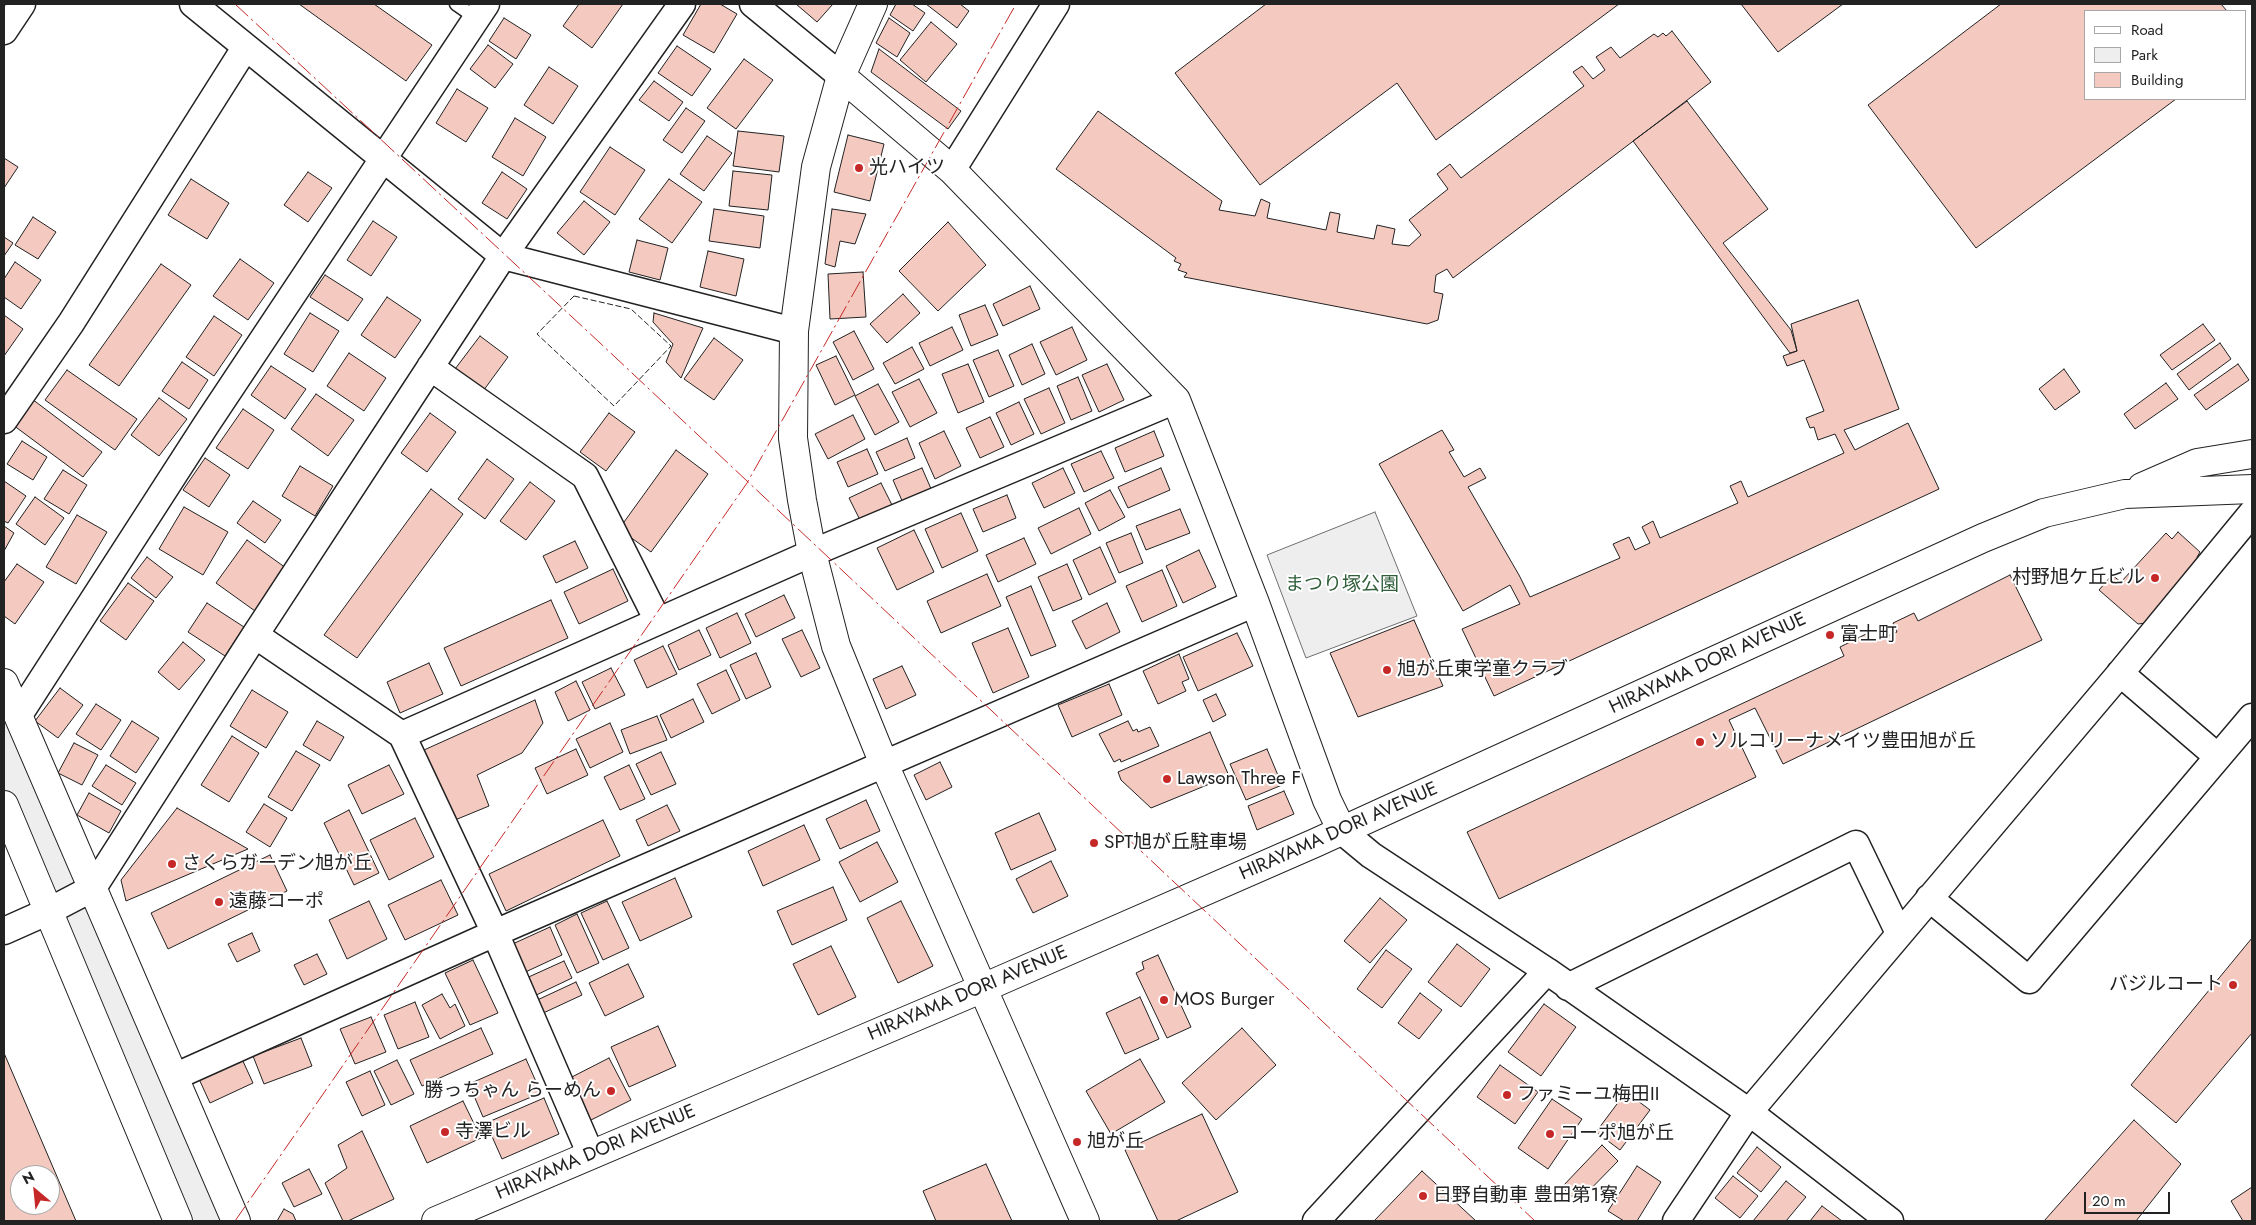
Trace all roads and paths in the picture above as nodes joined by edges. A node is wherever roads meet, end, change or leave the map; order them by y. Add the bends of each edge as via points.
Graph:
1 (22, 4) edge
2 (193, 4) edge
3 (682, 4) edge
4 (753, 4) edge
5 (873, 4) edge
6 (1056, 4) edge
7 (473, 9) edge
8 (4, 30) edge
9 (245, 48) junction
10 (841, 76) junction
11 (382, 160) junction
12 (952, 170) junction
13 (502, 256) junction
14 (794, 332) junction
15 (430, 367) junction
16 (1176, 400) junction
17 (4, 420) edge
18 (2252, 454) edge
19 (2252, 489) edge
20 (2125, 494) junction
21 (2252, 513) edge
22 (812, 553) junction
23 (1255, 604) junction
24 (658, 621) junction
25 (255, 635) junction
26 (2120, 673) junction
27 (4, 683) edge
28 (19, 715) junction
29 (2252, 717) edge
30 (402, 736) junction
31 (2218, 757) junction
32 (884, 764) junction
33 (4, 805) edge
34 (1342, 831) junction
35 (93, 888) junction
36 (1929, 898) junction
37 (49, 911) junction
38 (4, 930) edge
39 (495, 933) junction
40 (1899, 933) junction
41 (1547, 971) junction
42 (1568, 987) junction
43 (983, 988) junction
44 (174, 1077) junction
45 (1749, 1112) junction
46 (591, 1155) junction
47 (178, 1221) edge
48 (236, 1221) edge
49 (436, 1221) edge
50 (1085, 1221) edge
51 (1316, 1221) edge
52 (1676, 1221) edge
53 (1890, 1221) edge

1 - 8 street
2 - 9 street
3 - 13 street
4 - 10 street
5 - 10 street
6 - 12 street
7 - 11 street
9 - 11 street
9 - 17 street via 71,323
10 - 12 street
10 - 14 street via 816,167
11 - 13 street
11 - 28 street
12 - 16 street
13 - 14 street
13 - 15 street
14 - 22 street via 793,438
15 - 24 street via 585,476
15 - 25 street
16 - 22 street
16 - 23 street
18 - 20 street via 2197,463
19 - 20 street, HIRAYAMA DORI AVENUE
20 - 34 street, HIRAYAMA DORI AVENUE via 2044,513 1983,538
21 - 26 street
22 - 24 street
22 - 32 street via 836,646
23 - 32 street
23 - 34 street via 1327,800
24 - 30 street
25 - 30 street
25 - 35 street
26 - 31 street
26 - 36 street
27 - 28 street
28 - 35 street
29 - 31 street
30 - 39 street
31 - 36 street via 2029,980
32 - 39 street
32 - 43 street
33 - 37 street
34 - 41 street via 1371,855
34 - 43 street, HIRAYAMA DORI AVENUE
35 - 37 street
35 - 44 street
36 - 40 street
37 - 38 street
37 - 47 street
39 - 44 street
39 - 46 street
40 - 42 street via 1856,844
40 - 45 street
41 - 42 street
41 - 51 street
42 - 45 street
43 - 46 street, HIRAYAMA DORI AVENUE
43 - 50 street
44 - 48 street
45 - 52 street
45 - 53 street
46 - 49 street, HIRAYAMA DORI AVENUE

